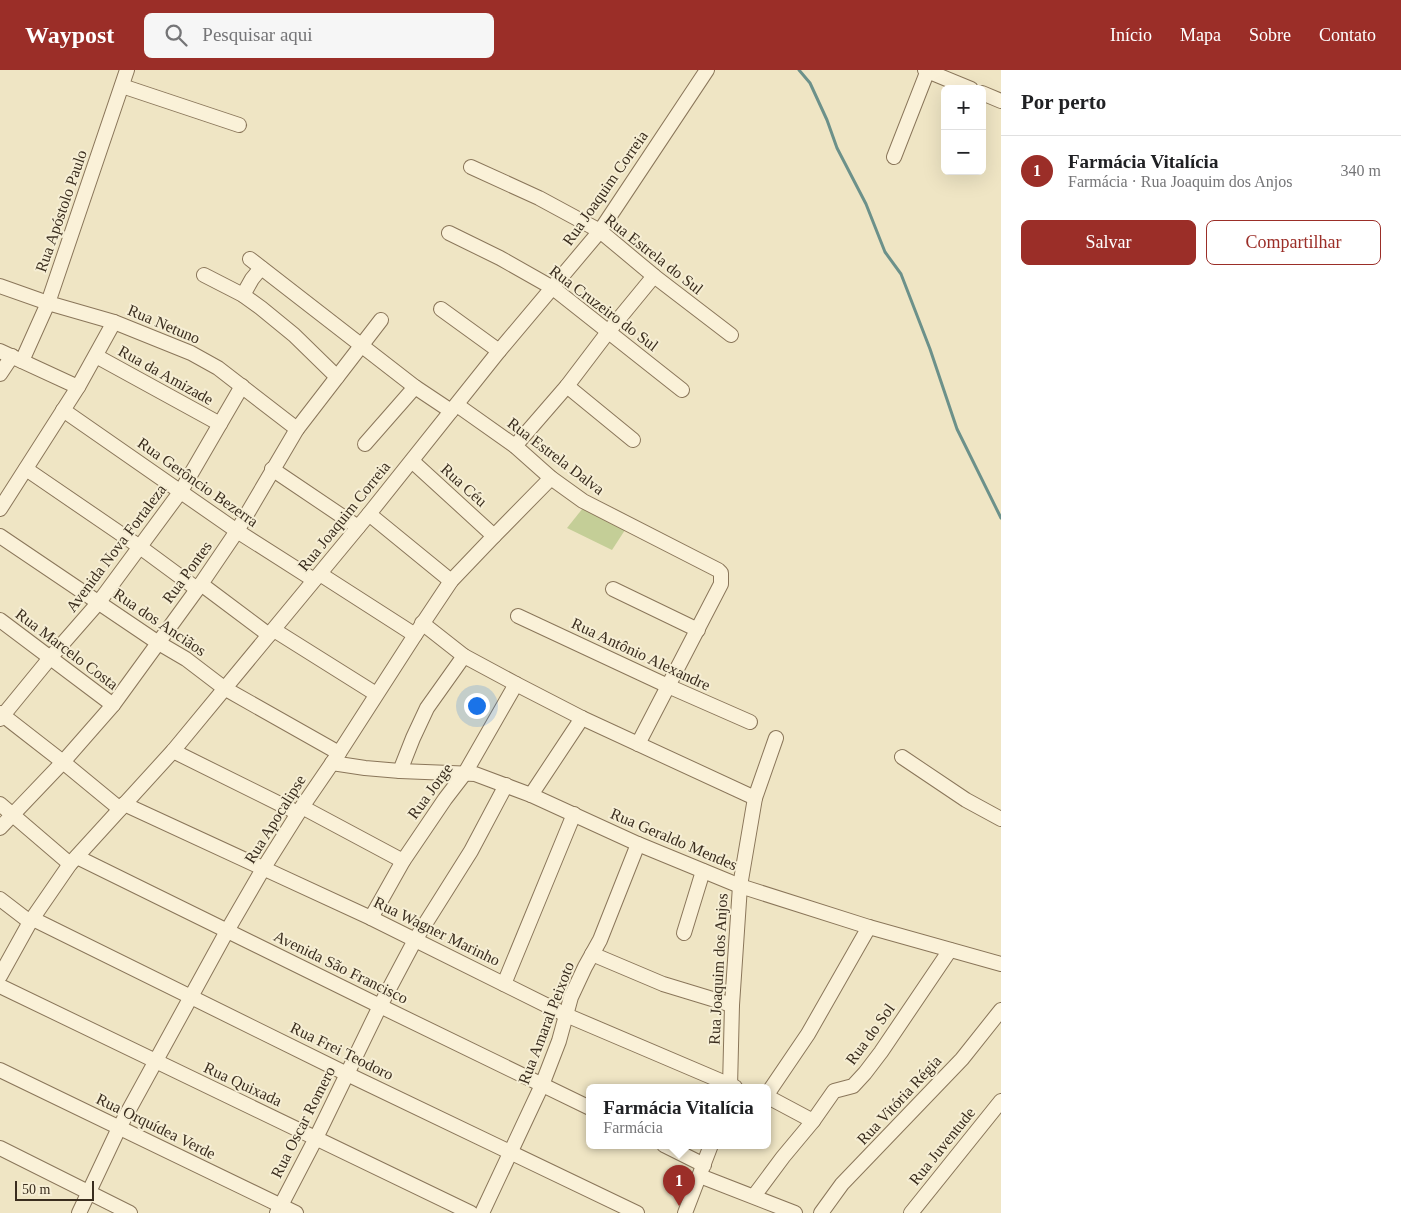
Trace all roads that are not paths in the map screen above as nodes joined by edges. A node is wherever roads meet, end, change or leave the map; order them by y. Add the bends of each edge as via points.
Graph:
1 (127, 70) edge
2 (707, 70) edge
3 (927, 70) edge
4 (962, 85) edge
5 (122, 86) junction
6 (986, 95) edge
7 (1001, 101) edge
8 (239, 125) dead end
9 (894, 157) dead end
10 (471, 167) dead end
11 (600, 231) junction
12 (449, 232) dead end
13 (250, 259) dead end
14 (261, 268) junction
15 (204, 275) dead end
16 (654, 276) junction
17 (0, 286) edge
18 (553, 288) junction
19 (243, 295) junction
20 (48, 303) junction
21 (442, 309) dead end
22 (381, 320) dead end
23 (114, 322) junction
24 (608, 332) junction
25 (731, 335) dead end
26 (361, 346) junction
27 (499, 351) junction
28 (11, 356) edge
29 (96, 356) junction
30 (0, 374) edge
31 (337, 377) junction
32 (242, 386) junction
33 (567, 386) junction
34 (78, 387) junction
35 (415, 387) junction
36 (682, 390) dead end
37 (454, 408) junction
38 (63, 410) junction
39 (220, 424) junction
40 (297, 429) junction
41 (633, 440) dead end
42 (365, 444) dead end
43 (515, 446) junction
44 (412, 461) junction
45 (26, 469) junction
46 (272, 469) junction
47 (551, 478) junction
48 (181, 491) junction
49 (0, 509) edge
50 (369, 514) junction
51 (358, 527) junction
52 (237, 531) junction
53 (0, 536) edge
54 (494, 536) junction
55 (140, 547) junction
56 (317, 577) junction
57 (451, 582) junction
58 (199, 587) junction
59 (613, 589) dead end
60 (98, 602) junction
61 (518, 616) dead end
62 (0, 620) edge
63 (419, 629) junction
64 (698, 630) junction
65 (271, 632) junction
66 (157, 642) junction
67 (464, 656) junction
68 (50, 658) junction
69 (516, 684) junction
70 (668, 686) junction
71 (224, 688) junction
72 (376, 694) junction
73 (112, 705) junction
74 (1, 716) edge
75 (582, 718) junction
76 (750, 722) dead end
77 (776, 738) dead end
78 (638, 744) junction
79 (173, 752) junction
80 (902, 757) dead end
81 (335, 758) junction
82 (63, 762) junction
83 (400, 771) junction
84 (465, 773) junction
85 (506, 785) junction
86 (531, 795) junction
87 (755, 798) junction
88 (0, 804) edge
89 (122, 806) junction
90 (300, 810) junction
91 (574, 814) junction
92 (12, 815) junction
93 (1001, 819) edge
94 (0, 828) edge
95 (638, 844) junction
96 (74, 860) junction
97 (403, 860) junction
98 (264, 868) junction
99 (703, 871) junction
100 (740, 886) junction
101 (0, 899) edge
102 (371, 918) junction
103 (32, 920) junction
104 (869, 927) junction
105 (228, 930) junction
106 (684, 933) dead end
107 (415, 940) junction
108 (950, 950) junction
109 (592, 954) junction
110 (1001, 964) edge
111 (0, 976) edge
112 (504, 984) junction
113 (0, 986) edge
114 (191, 996) junction
115 (732, 1005) junction
116 (380, 1006) junction
117 (1001, 1010) edge
118 (566, 1015) junction
119 (156, 1062) junction
120 (0, 1070) edge
121 (347, 1074) junction
122 (724, 1084) edge
123 (731, 1084) edge
124 (542, 1085) junction
125 (771, 1089) edge
126 (771, 1099) edge
127 (1001, 1101) edge
128 (586, 1106) edge
129 (813, 1121) junction
130 (119, 1128) junction
131 (316, 1138) junction
132 (0, 1148) edge
133 (670, 1149) edge
134 (710, 1149) edge
135 (511, 1152) junction
136 (702, 1170) junction
137 (89, 1193) junction
138 (754, 1196) junction
139 (279, 1209) edge
140 (914, 1212) edge
141 (79, 1213) edge
142 (130, 1213) edge
143 (296, 1213) edge
144 (470, 1213) edge
145 (482, 1213) edge
146 (637, 1213) edge
147 (685, 1213) edge
148 (795, 1213) edge
149 (821, 1213) edge

1 - 5 street, Rua Apóstolo Paulo
2 - 11 street, Rua Joaquim Correia
3 - 4 street
3 - 9 street
5 - 8 street
5 - 20 street, Rua Apóstolo Paulo
6 - 7 street
10 - 11 street, Rua Estrela do Sul
11 - 16 street, Rua Estrela do Sul
11 - 18 street, Rua Joaquim Correia
12 - 18 street, Rua Cruzeiro do Sul
13 - 14 street, Rua Estrela Dalva
14 - 19 street
14 - 26 street, Rua Estrela Dalva
15 - 19 street
16 - 24 street
16 - 25 street, Rua Estrela do Sul
17 - 20 street, Rua Netuno
18 - 24 street, Rua Cruzeiro do Sul
18 - 27 street, Rua Joaquim Correia
19 - 31 street via 294,335
20 - 23 street, Rua Netuno
20 - 28 street, Rua Apóstolo Paulo
21 - 27 street
22 - 26 street, Rua Pontes
23 - 29 street
23 - 32 street, Rua Netuno via 191,353
24 - 33 street
24 - 36 street, Rua Cruzeiro do Sul
26 - 31 street, Rua Pontes
26 - 35 street, Rua Estrela Dalva
27 - 37 street, Rua Joaquim Correia
28 - 30 street, Rua Apóstolo Paulo
28 - 34 street
29 - 34 street
29 - 39 street, Rua da Amizade
31 - 40 street, Rua Pontes
32 - 39 street, Avenida Nova Fortaleza
32 - 40 street, Rua Netuno
33 - 41 street
33 - 43 street
34 - 38 street
35 - 37 street, Rua Estrela Dalva
35 - 42 street
37 - 43 street, Rua Estrela Dalva
37 - 44 street, Rua Joaquim Correia
38 - 45 street
38 - 48 street, Rua Gerôncio Bezerra
39 - 48 street, Avenida Nova Fortaleza
40 - 46 street, Rua Pontes
43 - 47 street, Rua Estrela Dalva
44 - 50 street, Rua Joaquim Correia
44 - 54 street, Rua Céu
45 - 49 street
45 - 55 street
46 - 51 street
46 - 52 street, Rua Pontes
47 - 54 street, Rua Apocalipse
47 - 64 street, Rua Estrela Dalva via 583,502 718,570 721,584
48 - 52 street, Rua Gerôncio Bezerra
48 - 55 street, Avenida Nova Fortaleza
50 - 51 street, Rua Joaquim Correia
50 - 57 street
51 - 56 street, Rua Joaquim Correia
52 - 56 street, Rua Gerôncio Bezerra
52 - 58 street, Rua Pontes
53 - 60 street, Rua dos Anciãos
54 - 57 street, Rua Apocalipse
55 - 58 street
55 - 60 street, Avenida Nova Fortaleza
56 - 63 street, Rua Gerôncio Bezerra
56 - 65 street, Rua Joaquim Correia
57 - 63 street, Rua Apocalipse
58 - 65 street
58 - 66 street, Rua Pontes
59 - 64 street
60 - 66 street, Rua dos Anciãos
60 - 68 street, Avenida Nova Fortaleza
61 - 70 street, Rua Antônio Alexandre
62 - 68 street, Rua Marcelo Costa
63 - 67 street
63 - 72 street, Rua Apocalipse
64 - 70 street
65 - 71 street, Rua Joaquim Correia
65 - 72 street
66 - 71 street, Rua dos Anciãos
66 - 73 street, Rua Pontes
67 - 69 street
67 - 83 street via 427,708
68 - 73 street, Rua Marcelo Costa
68 - 74 street, Avenida Nova Fortaleza
69 - 75 street
69 - 84 street, Rua Jorge
70 - 76 street, Rua Antônio Alexandre
70 - 78 street
71 - 79 street, Rua Joaquim Correia
71 - 81 street, Rua Geraldo Mendes
72 - 81 street, Rua Apocalipse
73 - 82 street, Rua Pontes
74 - 82 street, Rua Wagner Marinho
75 - 78 street
75 - 86 street
77 - 87 street, Rua Joaquim dos Anjos
78 - 87 street
79 - 89 street, Rua Joaquim Correia
79 - 90 street
80 - 93 street
81 - 83 street, Rua Geraldo Mendes via 365,768
81 - 90 street, Rua Apocalipse
82 - 89 street, Rua Wagner Marinho
82 - 92 street, Rua Pontes
83 - 84 street, Rua Geraldo Mendes
84 - 85 street, Rua Geraldo Mendes
84 - 97 street, Rua Jorge
85 - 86 street, Rua Geraldo Mendes
85 - 107 street, Rua Oscar Romero via 471,850
86 - 91 street, Rua Geraldo Mendes
87 - 100 street, Rua Joaquim dos Anjos
88 - 92 street, Avenida São Francisco
89 - 96 street, Rua Joaquim Correia
89 - 98 street, Rua Wagner Marinho
90 - 97 street
90 - 98 street, Rua Apocalipse
91 - 95 street, Rua Geraldo Mendes
91 - 112 street
92 - 94 street, Rua Pontes
92 - 96 street, Avenida São Francisco
95 - 99 street, Rua Geraldo Mendes
95 - 109 street, Rua Amaral Peixoto
96 - 103 street, Rua Joaquim Correia
96 - 105 street, Avenida São Francisco
97 - 102 street, Rua Jorge
98 - 102 street, Rua Wagner Marinho
98 - 105 street, Rua Apocalipse
99 - 100 street, Rua Geraldo Mendes
99 - 106 street
100 - 104 street, Rua Geraldo Mendes
100 - 115 street, Rua Joaquim dos Anjos
101 - 103 street, Rua Frei Teodoro
102 - 107 street, Rua Wagner Marinho
103 - 111 street, Rua Joaquim Correia
103 - 114 street, Rua Frei Teodoro
104 - 108 street, Rua Geraldo Mendes
104 - 125 street via 808,1034
105 - 114 street, Rua Apocalipse
105 - 116 street, Avenida São Francisco
107 - 112 street, Rua Wagner Marinho
107 - 116 street, Rua Oscar Romero
108 - 110 street, Rua Geraldo Mendes
108 - 129 street, Rua do Sol via 865,1074 853,1086 834,1091
109 - 115 street via 663,984
109 - 118 street, Rua Amaral Peixoto
112 - 118 street, Rua Wagner Marinho
113 - 119 street, Rua Quixada
114 - 119 street, Rua Apocalipse
114 - 121 street, Rua Frei Teodoro
115 - 123 street, Rua Joaquim dos Anjos
116 - 121 street, Rua Oscar Romero
116 - 124 street, Avenida São Francisco
117 - 149 street, Rua Vitória Régia via 962,1059 842,1184
118 - 122 street, Rua Wagner Marinho
118 - 124 street, Rua Amaral Peixoto
119 - 130 street, Rua Apocalipse
119 - 131 street, Rua Quixada
120 - 130 street, Rua Orquídea Verde
121 - 131 street, Rua Oscar Romero
121 - 135 street, Rua Frei Teodoro
124 - 128 street, Avenida São Francisco
124 - 135 street, Rua Amaral Peixoto
126 - 129 street
127 - 140 street, Rua Juventude
129 - 138 street, Rua do Sol
130 - 137 street, Rua Apocalipse
130 - 139 street, Rua Orquídea Verde
131 - 139 street, Rua Oscar Romero
131 - 144 street, Rua Quixada
132 - 137 street
133 - 136 street
134 - 136 street
135 - 145 street, Rua Amaral Peixoto
135 - 146 street, Rua Frei Teodoro
136 - 138 street
136 - 147 street
137 - 141 street, Rua Apocalipse
137 - 142 street
138 - 148 street
139 - 143 street, Rua Orquídea Verde

